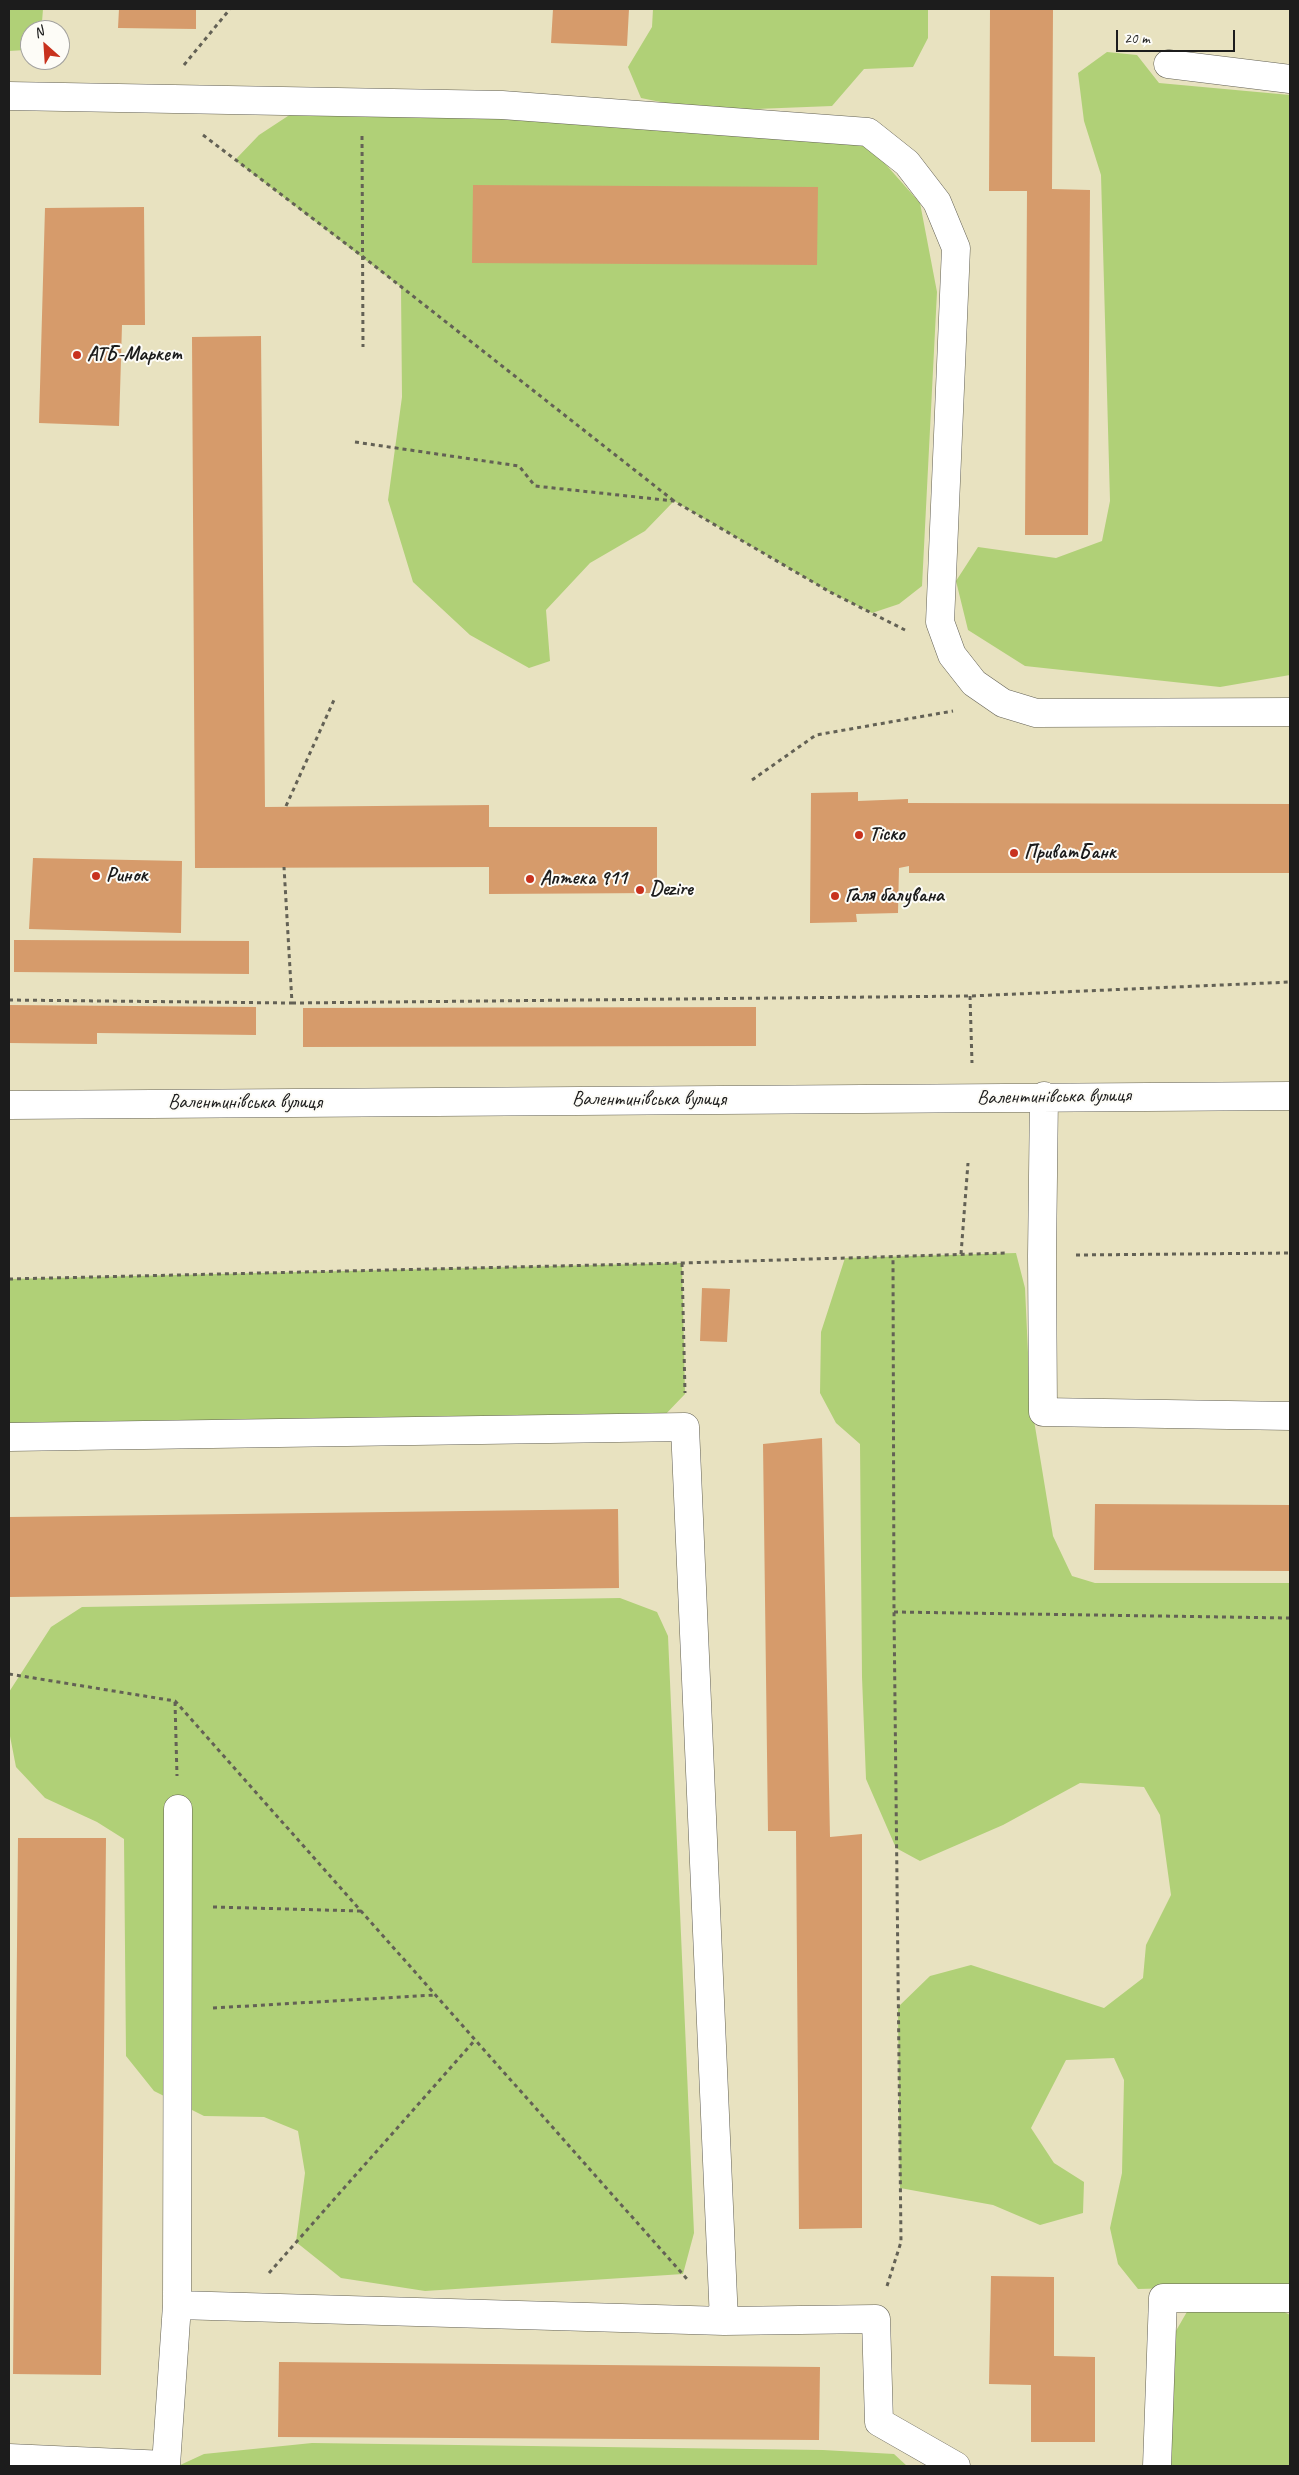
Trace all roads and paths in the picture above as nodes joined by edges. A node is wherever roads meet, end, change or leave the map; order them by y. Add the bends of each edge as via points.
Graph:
1 (230, 9) edge
2 (1168, 64) dead end
3 (1290, 79) edge
4 (9, 96) edge
5 (155, 99) junction
6 (362, 103) junction
7 (199, 132) dead end
8 (362, 256) junction
9 (363, 347) dead end
10 (355, 442) dead end
11 (674, 501) junction
12 (952, 655) junction
13 (334, 700) dead end
14 (1003, 702) junction
15 (1290, 712) edge
16 (752, 780) dead end
17 (286, 806) dead end
18 (284, 867) dead end
19 (1290, 982) edge
20 (970, 996) junction
21 (9, 1000) edge
22 (292, 1003) junction
23 (972, 1065) dead end
24 (1044, 1096) junction
25 (1290, 1096) edge
26 (9, 1105) edge
27 (968, 1163) dead end
28 (1290, 1253) edge
29 (961, 1254) junction
30 (1042, 1256) junction
31 (893, 1257) junction
32 (682, 1263) junction
33 (9, 1279) edge
34 (1290, 1416) edge
35 (685, 1427) junction
36 (9, 1437) edge
37 (894, 1612) junction
38 (1290, 1618) edge
39 (9, 1674) edge
40 (175, 1700) junction
41 (178, 1809) joint
42 (177, 1906) junction
43 (361, 1911) junction
44 (435, 1995) junction
45 (178, 2010) junction
46 (475, 2040) junction
47 (688, 2281) dead end
48 (1290, 2298) edge
49 (177, 2305) junction
50 (240, 2307) junction
51 (876, 2319) junction
52 (724, 2321) junction
53 (9, 2458) edge
54 (956, 2466) edge
55 (1157, 2466) edge

1 - 5 path
2 - 3 street
4 - 5 street
5 - 6 street
6 - 8 path
6 - 12 street via 502,105 868,132 907,163 937,202 956,248 940,622
7 - 8 path
8 - 9 path
8 - 11 path
10 - 11 path via 519,466 535,486
11 - 12 path via 830,592
12 - 14 street via 974,682
13 - 17 path
14 - 15 street via 1036,713
14 - 16 path via 816,735
18 - 22 path
19 - 20 path
20 - 22 path
20 - 23 path
21 - 22 path
24 - 25 street, Валентинівська вулиця
24 - 26 street, Валентинівська вулиця
24 - 30 street
27 - 29 path
28 - 30 path
29 - 30 path via 1026,1253
29 - 31 path
30 - 34 street via 1043,1412
31 - 32 path
31 - 37 path
32 - 33 path
32 - 35 path
35 - 36 street
35 - 52 street
37 - 38 path
37 - 51 path via 901,2242
39 - 40 path
40 - 41 path
40 - 43 path
41 - 42 street
42 - 43 path
42 - 45 street
43 - 44 path
44 - 45 path
44 - 46 path
45 - 49 street
46 - 47 path
46 - 50 path
48 - 55 street via 1163,2298
49 - 50 street
49 - 53 street via 166,2465
50 - 52 street
51 - 52 street
51 - 54 street via 879,2422

